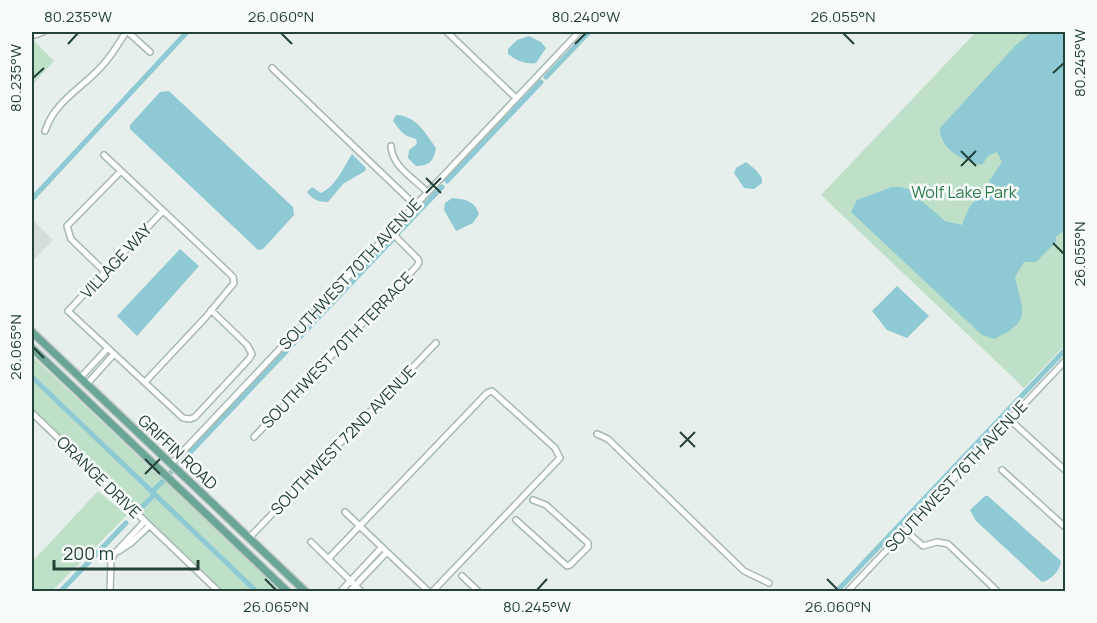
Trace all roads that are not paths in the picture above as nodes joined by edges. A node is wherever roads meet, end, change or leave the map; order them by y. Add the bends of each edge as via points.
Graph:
1 (43, 32) edge
2 (127, 32) edge
3 (447, 32) edge
4 (579, 32) edge
5 (32, 34) edge
6 (150, 52) dead end
7 (272, 68) dead end
8 (516, 98) junction
9 (45, 131) dead end
10 (391, 146) dead end
11 (104, 155) dead end
12 (121, 171) junction
13 (427, 192) junction
14 (415, 205) junction
15 (163, 211) junction
16 (390, 231) junction
17 (105, 272) junction
18 (211, 310) junction
19 (33, 335) edge
20 (436, 343) dead end
21 (32, 348) edge
22 (108, 348) junction
23 (114, 354) junction
24 (1065, 360) edge
25 (80, 378) junction
26 (145, 382) junction
27 (87, 384) junction
28 (32, 413) edge
29 (1009, 419) junction
30 (597, 434) dead end
31 (254, 437) dead end
32 (148, 458) junction
33 (171, 464) junction
34 (1002, 470) dead end
35 (1065, 471) edge
36 (184, 476) junction
37 (168, 477) junction
38 (533, 500) dead end
39 (345, 512) dead end
40 (516, 520) dead end
41 (147, 523) junction
42 (359, 526) junction
43 (1065, 528) edge
44 (905, 530) junction
45 (249, 538) junction
46 (311, 542) dead end
47 (384, 550) junction
48 (328, 558) junction
49 (462, 576) dead end
50 (353, 583) junction
51 (769, 583) dead end
52 (110, 591) edge
53 (219, 591) edge
54 (288, 591) edge
55 (306, 591) edge
56 (340, 591) edge
57 (349, 591) edge
58 (363, 591) edge
59 (430, 591) edge
60 (479, 591) edge
61 (847, 591) edge
62 (998, 591) edge

1 - 5 street
2 - 6 street
2 - 9 street via 102,67 61,103
3 - 8 street
4 - 8 street, SOUTHWEST 70TH AVENUE
7 - 14 street
8 - 13 street, SOUTHWEST 70TH AVENUE
10 - 13 street via 395,162
11 - 12 street
12 - 15 street
12 - 17 street via 67,226 71,239
13 - 14 street, SOUTHWEST 70TH AVENUE
14 - 16 street, SOUTHWEST 70TH AVENUE
15 - 17 street, VILLAGE WAY
15 - 18 street via 233,277 234,284
16 - 31 street, SOUTHWEST 70TH TERRACE via 419,262
16 - 33 street, SOUTHWEST 70TH AVENUE
17 - 22 street, VILLAGE WAY via 68,311
18 - 26 street
18 - 26 street via 247,345 252,354 249,359 190,419 183,418
19 - 25 main road, GRIFFIN ROAD
20 - 45 street, SOUTHWEST 72ND AVENUE
21 - 32 main road, GRIFFIN ROAD
22 - 23 street
22 - 25 street
23 - 26 street
23 - 27 street
24 - 29 street, SOUTHWEST 76TH AVENUE
25 - 27 main road, GRIFFIN ROAD
27 - 33 main road, GRIFFIN ROAD
28 - 41 street, ORANGE DRIVE
29 - 35 street
29 - 44 street, SOUTHWEST 76TH AVENUE
30 - 51 street via 608,439 744,571
32 - 33 main road
32 - 37 main road, GRIFFIN ROAD
33 - 36 main road, GRIFFIN ROAD
34 - 43 street
36 - 37 main road
36 - 45 main road, GRIFFIN ROAD
37 - 54 main road, GRIFFIN ROAD
38 - 40 street via 546,505 588,547 567,566
39 - 42 street
41 - 52 street via 115,553 109,567
41 - 53 street, ORANGE DRIVE
42 - 47 street
42 - 48 street
42 - 59 street via 492,391 555,448 560,458
44 - 61 street, SOUTHWEST 76TH AVENUE
44 - 62 street via 923,546 948,544
45 - 55 main road, GRIFFIN ROAD
46 - 48 street
47 - 50 street
47 - 59 street
48 - 50 street
49 - 60 street
50 - 56 street
50 - 57 street
50 - 58 street

